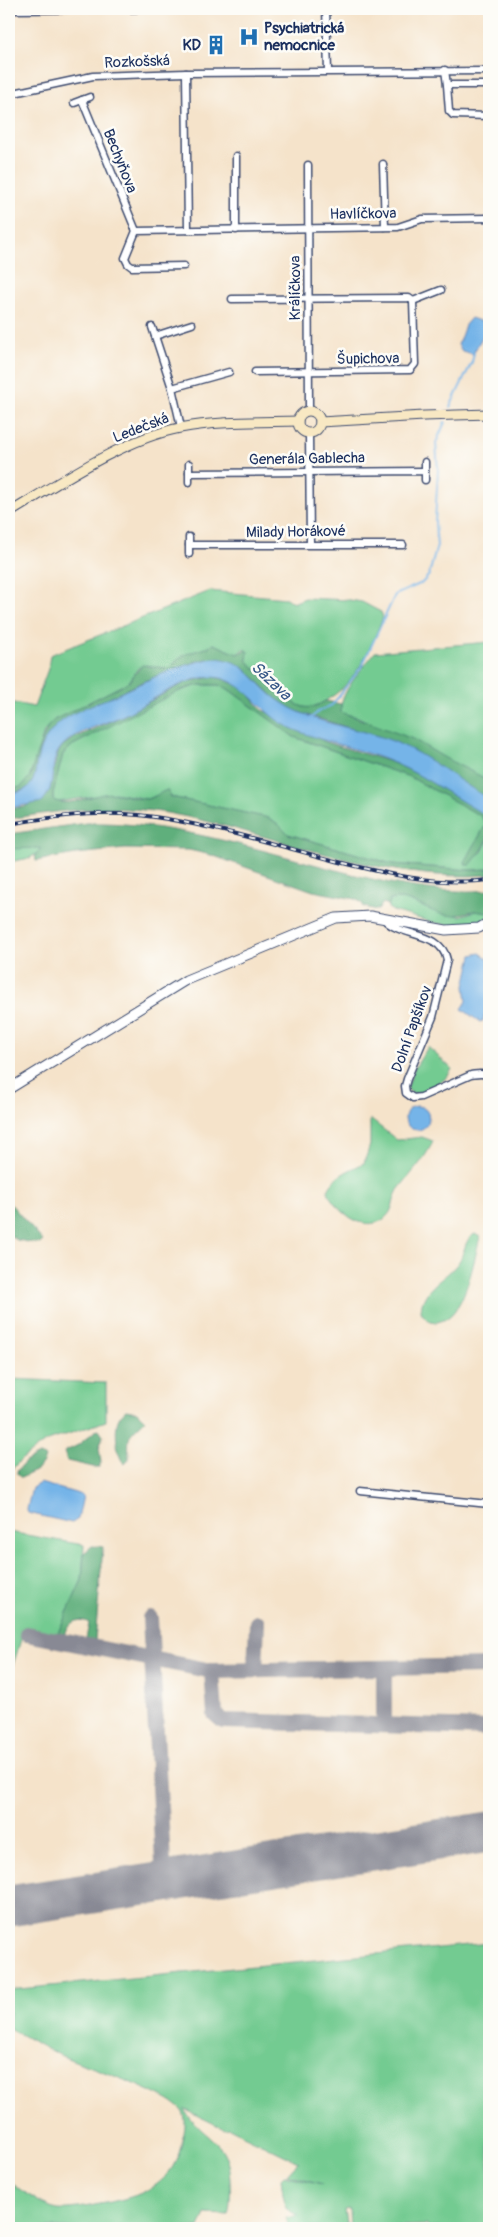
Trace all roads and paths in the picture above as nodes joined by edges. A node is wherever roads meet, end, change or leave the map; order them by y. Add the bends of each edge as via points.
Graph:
1 (136, 9) edge
2 (326, 9) edge
3 (9, 10) edge
4 (445, 70) junction
5 (489, 71) edge
6 (328, 72) junction
7 (186, 73) junction
8 (447, 85) junction
9 (489, 85) edge
10 (9, 94) edge
11 (90, 97) dead end
12 (82, 100) junction
13 (74, 103) dead end
14 (489, 116) edge
15 (236, 156) dead end
16 (383, 164) dead end
17 (308, 165) dead end
18 (489, 218) edge
19 (385, 227) junction
20 (307, 228) junction
21 (188, 230) junction
22 (236, 230) junction
23 (136, 231) junction
24 (184, 266) dead end
25 (441, 290) dead end
26 (232, 299) dead end
27 (308, 299) junction
28 (413, 301) junction
29 (192, 324) dead end
30 (152, 327) dead end
31 (155, 336) junction
32 (229, 372) dead end
33 (255, 372) dead end
34 (308, 372) junction
35 (172, 388) junction
36 (309, 411) junction
37 (489, 414) edge
38 (298, 421) junction
39 (320, 422) junction
40 (181, 427) junction
41 (309, 433) junction
42 (425, 462) dead end
43 (188, 464) dead end
44 (425, 471) junction
45 (310, 472) junction
46 (189, 473) junction
47 (425, 480) dead end
48 (189, 482) dead end
49 (9, 513) edge
50 (189, 537) dead end
51 (310, 544) junction
52 (190, 545) junction
53 (402, 545) dead end
54 (189, 554) dead end
55 (384, 919) junction
56 (489, 922) edge
57 (489, 1079) edge
58 (9, 1090) edge
59 (360, 1491) dead end
60 (489, 1504) edge

1 - 3 street
2 - 6 street
4 - 5 street, Rozkošská
4 - 6 street, Rozkošská
4 - 8 street
6 - 7 street, Rozkošská
7 - 10 street, Rozkošská via 93,76
7 - 21 street
8 - 9 street
8 - 14 street via 449,111 453,115
11 - 12 street
12 - 13 street
12 - 23 street, Bechyňova
15 - 22 street
16 - 19 street
17 - 20 street, Králíčkova
18 - 19 street, Havlíčkova via 422,219 403,227
19 - 20 street, Havlíčkova
20 - 22 street, Havlíčkova
20 - 27 street, Králíčkova
21 - 22 street
21 - 23 street
23 - 24 street via 125,258 132,267
25 - 28 street
26 - 27 street
27 - 28 street via 409,298
27 - 34 street, Králíčkova
28 - 34 street, Šupichova via 415,364 410,370
29 - 31 street
30 - 31 street
31 - 35 street
32 - 35 street
33 - 34 street, Šupichova
34 - 36 street, Králíčkova
35 - 40 street
36 - 38 main road
36 - 39 main road via 318,415
37 - 39 main road
38 - 40 main road, Ledečská
38 - 41 main road via 301,429
39 - 41 main road via 318,428
40 - 49 main road, Ledečská via 123,448
41 - 45 street
42 - 44 street
43 - 46 street
44 - 45 street, Generála Gablecha
44 - 47 street
45 - 46 street, Generála Gablecha
45 - 51 street
46 - 48 street
50 - 52 street
51 - 52 street, Milady Horákové
51 - 53 street, Milady Horákové
52 - 54 street
55 - 56 street via 446,930 479,928
55 - 57 street, Dolní Papšíkov via 390,926 436,944 447,960 433,1017 404,1086 406,1093 413,1098 421,1097 471,1075 484,1074
55 - 58 street via 370,916 336,918 186,980
59 - 60 street

